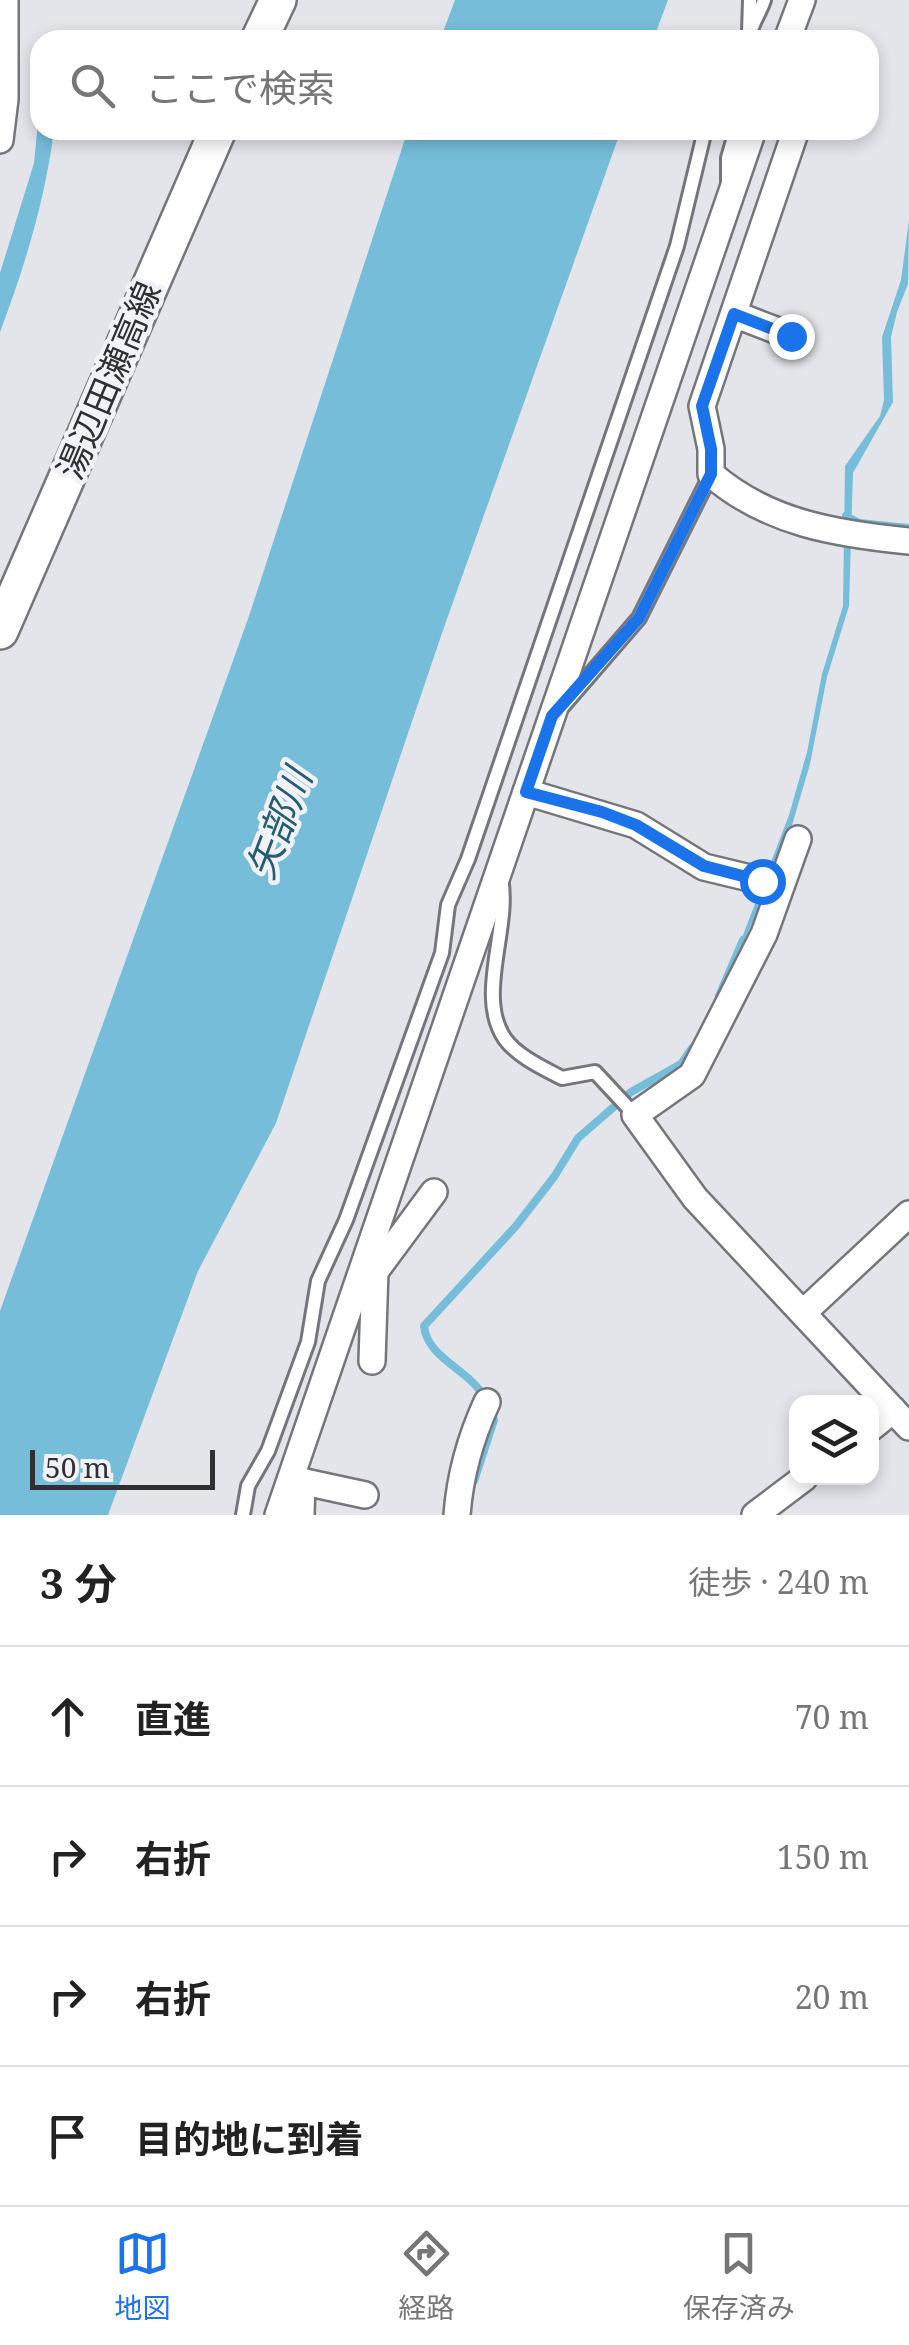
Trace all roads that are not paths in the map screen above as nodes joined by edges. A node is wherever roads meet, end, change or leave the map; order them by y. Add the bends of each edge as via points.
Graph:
1 (6, 0) edge
2 (278, 0) edge
3 (750, 0) edge
4 (764, 0) edge
5 (802, 0) edge
6 (814, 0) edge
7 (264, 30) edge
8 (748, 30) edge
9 (751, 30) edge
10 (791, 30) edge
11 (805, 30) edge
12 (0, 140) edge
13 (214, 140) edge
14 (704, 140) edge
15 (733, 140) edge
16 (749, 140) edge
17 (793, 140) edge
18 (728, 201) junction
19 (734, 314) junction
20 (791, 336) dead end
21 (711, 474) junction
22 (909, 541) edge
23 (0, 631) edge
24 (552, 716) junction
25 (526, 792) junction
26 (798, 839) dead end
27 (499, 871) junction
28 (778, 893) junction
29 (636, 1116) junction
30 (434, 1192) dead end
31 (909, 1214) edge
32 (370, 1248) junction
33 (376, 1274) junction
34 (352, 1300) junction
35 (804, 1312) junction
36 (372, 1361) dead end
37 (487, 1402) dead end
38 (901, 1418) edge
39 (296, 1480) junction
40 (795, 1485) edge
41 (366, 1495) dead end
42 (242, 1515) edge
43 (278, 1515) edge
44 (301, 1515) edge
45 (457, 1515) edge
46 (755, 1515) edge

1 - 12 street
2 - 7 main road
3 - 8 lane
4 - 9 lane
5 - 10 street
6 - 11 street
13 - 23 main road, 湯辺田瀬高線
14 - 42 lane via 677,246 448,905 442,953 318,1281 308,1342
15 - 18 lane
16 - 18 street
17 - 19 street
18 - 24 street
19 - 20 street
19 - 21 street via 702,406
21 - 22 street via 777,514 835,533
21 - 24 lane via 639,618
24 - 25 street
25 - 27 street
25 - 28 street via 636,825 704,866 762,881
26 - 28 street
27 - 29 lane via 504,896 494,1019 506,1042 562,1078 595,1072
27 - 32 street
28 - 29 street via 692,1075
29 - 35 street via 695,1198
30 - 33 street
31 - 35 street
32 - 33 street
32 - 34 street
33 - 34 street
33 - 36 street
34 - 39 street
35 - 38 street
37 - 45 street via 474,1429
39 - 41 street
39 - 43 street
39 - 44 street
40 - 46 street

